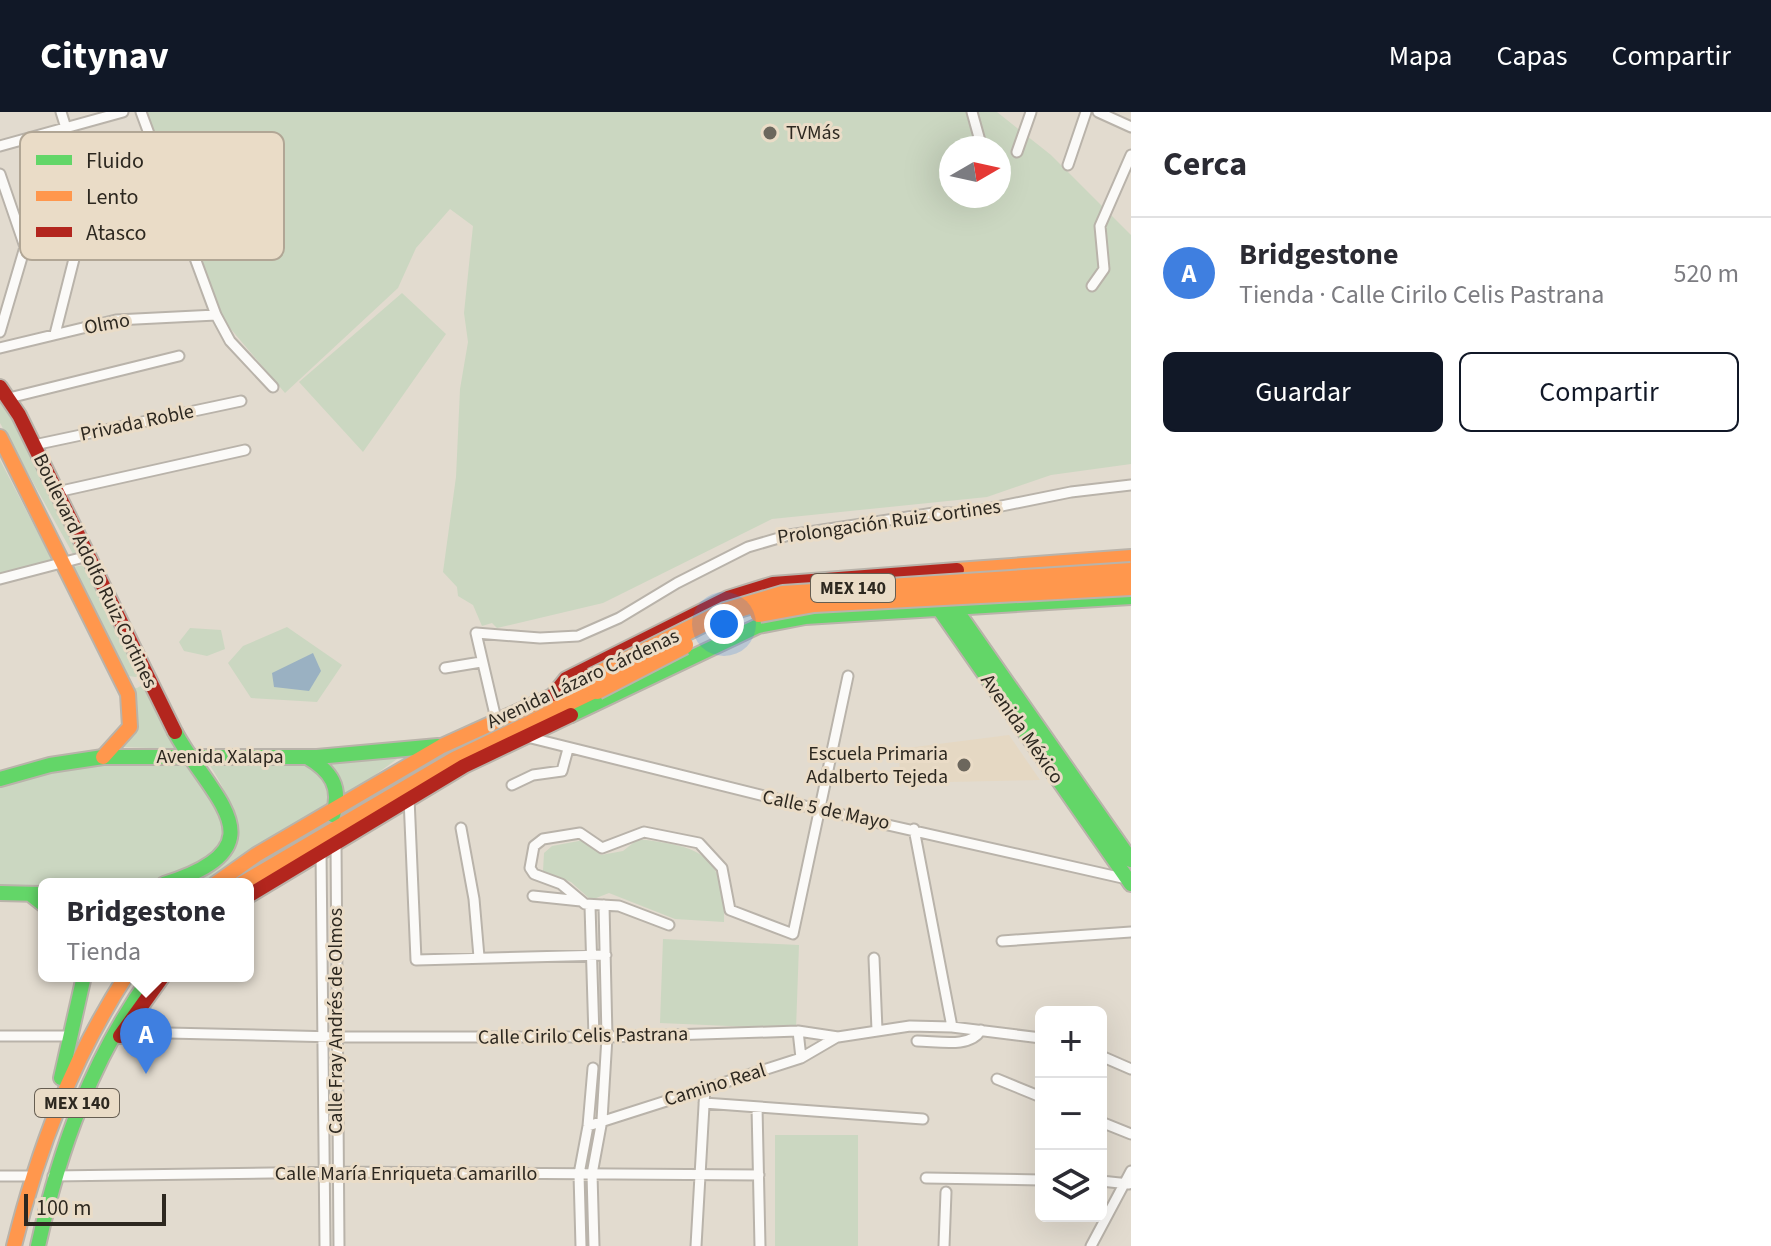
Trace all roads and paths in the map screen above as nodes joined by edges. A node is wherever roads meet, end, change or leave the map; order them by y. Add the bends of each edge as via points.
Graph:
1 (61, 112) edge
2 (123, 112) edge
3 (141, 112) edge
4 (972, 112) edge
5 (1031, 112) edge
6 (1086, 112) edge
7 (1098, 112) edge
8 (1131, 127) edge
9 (66, 128) junction
10 (52, 132) edge
11 (148, 132) edge
12 (979, 136) edge
13 (20, 141) edge
14 (0, 146) edge
15 (1017, 152) dead end
16 (1131, 155) edge
17 (1068, 165) dead end
18 (0, 174) edge
19 (20, 232) edge
20 (21, 260) edge
21 (74, 260) edge
22 (196, 260) edge
23 (1092, 286) dead end
24 (216, 315) junction
25 (0, 332) edge
26 (55, 334) junction
27 (0, 348) edge
28 (179, 356) dead end
29 (273, 387) dead end
30 (4, 393) edge
31 (241, 401) dead end
32 (0, 437) edge
33 (34, 445) junction
34 (245, 450) dead end
35 (1131, 485) edge
36 (57, 492) junction
37 (88, 556) junction
38 (1131, 557) edge
39 (63, 563) junction
40 (926, 570) junction
41 (1131, 572) edge
42 (0, 579) edge
43 (1131, 586) edge
44 (1131, 597) edge
45 (946, 609) junction
46 (481, 662) junction
47 (445, 668) dead end
48 (144, 674) junction
49 (848, 676) dead end
50 (122, 681) junction
51 (594, 684) junction
52 (554, 694) junction
53 (496, 719) junction
54 (525, 736) junction
55 (442, 746) junction
56 (568, 749) junction
57 (103, 757) junction
58 (188, 757) junction
59 (307, 757) junction
60 (0, 779) edge
61 (512, 785) dead end
62 (409, 798) junction
63 (336, 808) junction
64 (817, 809) junction
65 (461, 828) dead end
66 (914, 829) junction
67 (326, 844) junction
68 (1120, 844) edge
69 (1131, 860) edge
70 (179, 878) edge
71 (223, 878) edge
72 (254, 878) edge
73 (1129, 881) edge
74 (254, 892) edge
75 (0, 893) edge
76 (533, 896) dead end
77 (38, 898) edge
78 (586, 904) junction
79 (604, 905) junction
80 (669, 925) dead end
81 (1131, 932) edge
82 (1002, 941) dead end
83 (591, 955) junction
84 (606, 955) junction
85 (479, 957) junction
86 (874, 958) dead end
87 (83, 982) edge
88 (122, 982) edge
89 (147, 982) edge
90 (159, 982) edge
91 (952, 1027) junction
92 (877, 1030) junction
93 (981, 1030) junction
94 (798, 1031) junction
95 (124, 1032) junction
96 (0, 1036) edge
97 (70, 1036) junction
98 (322, 1037) junction
99 (336, 1037) junction
100 (594, 1037) junction
101 (607, 1037) junction
102 (838, 1037) junction
103 (1035, 1037) edge
104 (917, 1041) dead end
105 (801, 1058) junction
106 (97, 1059) junction
107 (1107, 1059) edge
108 (593, 1068) dead end
109 (1131, 1069) edge
110 (997, 1079) dead end
111 (705, 1088) junction
112 (61, 1091) junction
113 (1035, 1095) edge
114 (704, 1103) junction
115 (757, 1107) junction
116 (923, 1119) dead end
117 (602, 1120) junction
118 (1107, 1124) edge
119 (588, 1126) junction
120 (1131, 1134) edge
121 (1131, 1171) edge
122 (338, 1172) junction
123 (324, 1173) junction
124 (579, 1174) junction
125 (592, 1174) junction
126 (700, 1175) junction
127 (759, 1175) junction
128 (0, 1176) edge
129 (30, 1176) junction
130 (53, 1176) junction
131 (926, 1178) dead end
132 (1035, 1180) edge
133 (1107, 1182) edge
134 (1129, 1184) edge
135 (946, 1192) dead end
136 (14, 1246) edge
137 (38, 1246) edge
138 (325, 1246) edge
139 (339, 1246) edge
140 (581, 1246) edge
141 (594, 1246) edge
142 (696, 1246) edge
143 (760, 1246) edge
144 (944, 1246) edge
145 (1091, 1246) edge

1 - 9 street
2 - 9 street
3 - 11 street
4 - 12 street
5 - 15 street
6 - 17 street
7 - 8 street
9 - 10 street
13 - 14 street
16 - 23 street via 1100,226 1104,269
18 - 19 street
20 - 25 street
21 - 26 street
22 - 24 street
24 - 26 street, Olmo via 116,320
24 - 29 street via 230,341
26 - 27 street, Olmo
28 - 30 street
30 - 33 main road, Boulevard Adolfo Ruiz Cortines
31 - 33 street, Privada Roble
32 - 39 main road, Boulevard Adolfo Ruiz Cortines
33 - 36 main road, Boulevard Adolfo Ruiz Cortines
34 - 36 street
35 - 46 street, Prolongación Ruiz Cortines via 789,535 748,547 578,636 476,633
36 - 37 main road, Boulevard Adolfo Ruiz Cortines
37 - 39 street
37 - 48 main road, Boulevard Adolfo Ruiz Cortines
38 - 40 main road
39 - 42 street
39 - 50 main road, Boulevard Adolfo Ruiz Cortines
40 - 45 main road, Avenida México
40 - 52 main road via 752,589 566,679
41 - 51 main road, Avenida Lázaro Cárdenas / MEX 140, bridge via 783,595 710,618
43 - 51 main road, Avenida Lázaro Cárdenas / MEX 140, bridge via 775,609
44 - 45 main road
45 - 54 main road via 805,617 758,626
45 - 68 main road, Avenida México
46 - 47 street
46 - 53 street
48 - 50 main road via 135,683
48 - 58 main road, Boulevard Adolfo Ruiz Cortines
49 - 64 street
50 - 57 main road, Boulevard Adolfo Ruiz Cortines via 131,705 130,727
51 - 52 main road, Avenida Lázaro Cárdenas / MEX 140
51 - 67 main road, Avenida Lázaro Cárdenas / MEX 140 via 454,759
52 - 53 main road, Avenida Lázaro Cárdenas / MEX 140
53 - 55 main road, Avenida Lázaro Cárdenas / MEX 140
54 - 56 street, Calle 5 de Mayo
54 - 62 main road
55 - 59 main road, Avenida Xalapa
55 - 63 main road, Avenida Lázaro Cárdenas / MEX 140
56 - 61 street via 562,771
56 - 64 street, Calle 5 de Mayo
57 - 58 main road, Avenida Xalapa
57 - 60 main road, Avenida Xalapa
58 - 59 main road, Avenida Xalapa
58 - 70 main road, Boulevard Adolfo Ruiz Cortines via 224,801 229,836 215,864
59 - 63 main road via 331,774
62 - 67 main road
62 - 85 street via 416,960
63 - 67 main road
63 - 71 main road, Avenida Lázaro Cárdenas / MEX 140
64 - 66 street, Calle 5 de Mayo
64 - 78 street via 793,934 730,910 722,868 691,839 644,832 609,848 580,833 538,842 531,872 561,884
65 - 85 street
66 - 73 street, Calle 5 de Mayo
66 - 91 street
67 - 72 main road, Avenida Lázaro Cárdenas / MEX 140
67 - 74 main road
67 - 98 street, Calle Fray Andrés de Olmos
67 - 99 street, Calle Fray Andrés de Olmos
68 - 69 main road, Avenida México
68 - 73 main road, Avenida México
75 - 77 main road
76 - 78 street
78 - 79 street
78 - 83 street
79 - 80 street
79 - 84 street
81 - 82 street
83 - 84 street
83 - 85 street
83 - 100 street
84 - 101 street
86 - 92 street
87 - 97 main road
88 - 112 main road, MEX 140
89 - 106 main road, MEX 140
90 - 95 main road
91 - 92 street, Calle Cirilo Celis Pastrana
91 - 93 street, Calle Cirilo Celis Pastrana
92 - 102 street, Calle Cirilo Celis Pastrana
93 - 103 street, Calle Cirilo Celis Pastrana
93 - 104 street via 967,1042
94 - 101 street, Calle Cirilo Celis Pastrana
94 - 102 street, Calle Cirilo Celis Pastrana
94 - 105 street
95 - 98 street, Calle Cirilo Celis Pastrana
95 - 106 main road
96 - 97 street
97 - 112 main road
98 - 99 street, Calle Cirilo Celis Pastrana
98 - 123 street, Calle Fray Andrés de Olmos
99 - 100 street, Calle Cirilo Celis Pastrana
99 - 122 street, Calle Fray Andrés de Olmos
100 - 101 street, Calle Cirilo Celis Pastrana
101 - 117 street
102 - 105 street, Camino Real
105 - 111 street, Camino Real
106 - 130 main road, MEX 140 via 79,1095
107 - 109 street
108 - 119 street
110 - 113 street
111 - 114 street
111 - 117 street, Camino Real
112 - 129 main road, MEX 140
114 - 115 street
114 - 126 street
115 - 116 street
115 - 127 street
117 - 119 street, Camino Real
117 - 125 street
118 - 120 street
119 - 124 street
121 - 134 street
122 - 123 street, Calle María Enriqueta Camarillo
122 - 124 street, Calle María Enriqueta Camarillo
122 - 139 street, Calle Fray Andrés de Olmos
123 - 130 street, Calle María Enriqueta Camarillo
123 - 138 street, Calle Fray Andrés de Olmos
124 - 125 street, Calle María Enriqueta Camarillo
124 - 140 street
125 - 126 street, Calle María Enriqueta Camarillo
125 - 141 street
126 - 127 street, Calle María Enriqueta Camarillo
126 - 142 street
127 - 143 street
128 - 129 street
129 - 136 main road, MEX 140
130 - 137 main road, MEX 140
131 - 132 street
133 - 134 street
134 - 145 street
135 - 144 street

